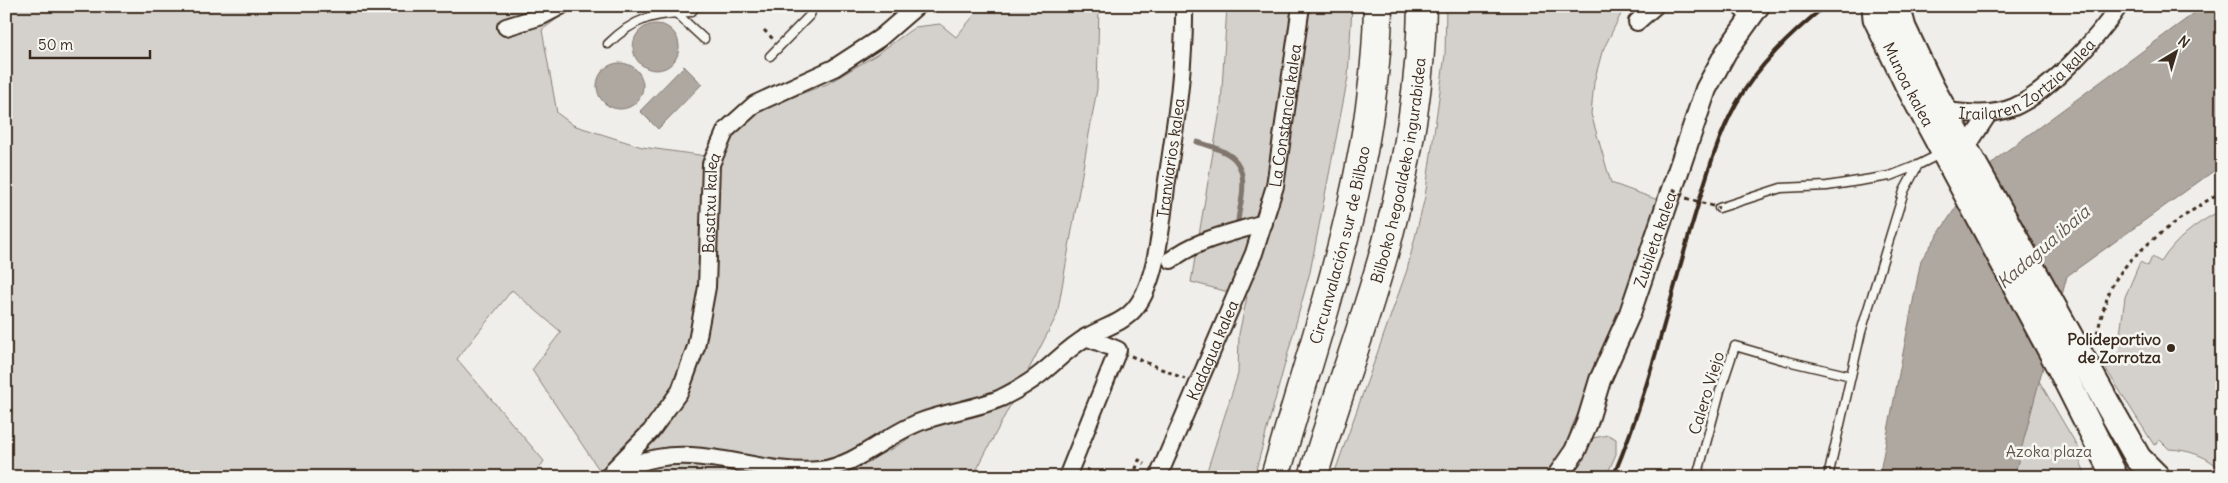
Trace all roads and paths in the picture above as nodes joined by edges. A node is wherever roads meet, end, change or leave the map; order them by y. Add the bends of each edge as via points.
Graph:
1 (561, 6) edge
2 (696, 6) edge
3 (813, 6) edge
4 (917, 6) edge
5 (1184, 6) edge
6 (1301, 6) edge
7 (1378, 6) edge
8 (1422, 6) edge
9 (1654, 6) edge
10 (1874, 6) edge
11 (1897, 6) edge
12 (2119, 6) edge
13 (1750, 10) edge
14 (676, 13) junction
15 (1637, 22) dead end
16 (506, 27) dead end
17 (764, 30) dead end
18 (704, 39) dead end
19 (775, 40) dead end
20 (608, 44) dead end
21 (770, 56) dead end
22 (1946, 111) junction
23 (1989, 113) junction
24 (1954, 154) junction
25 (1918, 165) junction
26 (1673, 189) junction
27 (2222, 191) edge
28 (1720, 208) joint
29 (1264, 223) junction
30 (1171, 260) dead end
31 (1086, 337) junction
32 (2086, 345) junction
33 (1118, 350) junction
34 (1851, 376) junction
35 (1197, 384) junction
36 (1151, 473) edge
37 (607, 477) edge
38 (1067, 477) edge
39 (1133, 477) edge
40 (1275, 477) edge
41 (1313, 477) edge
42 (1557, 477) edge
43 (1697, 477) edge
44 (1828, 477) edge
45 (2115, 477) edge
46 (2157, 477) edge

1 - 16 street via 542,16
2 - 14 lane via 691,12
3 - 21 lane via 810,15
4 - 37 street, Basatxu kalea via 880,38 834,68 756,104 726,130 711,164 707,287 696,347 680,391 651,431
5 - 31 street, Tranviarios kalea via 1175,129 1150,277 1137,306 1124,319
6 - 29 street, La Constancia kalea via 1275,186
7 - 40 highway, Circunvalación sur de Bilbao via 1375,65 1357,179 1336,267
8 - 41 highway, Bilboko hegoaldeko ingurabidea via 1411,128 1387,240
9 - 15 street
10 - 24 main road, Munoa kalea via 1876,18 1907,83
11 - 22 main road, Munoa kalea via 1931,87
12 - 23 street, Irailaren Zortzia kalea via 2066,68 2046,86 2014,107
13 - 26 street, Zubileta kalea via 1706,89
14 - 18 lane
14 - 20 lane via 660,13 637,21
17 - 19 path
22 - 23 street, Irailaren Zortzia kalea
22 - 24 main road, Munoa kalea
23 - 24 street via 1972,139
24 - 25 lane
24 - 32 main road
24 - 45 main road
25 - 28 lane via 1890,176 1827,186 1781,188
25 - 34 lane via 1904,192 1861,332
26 - 28 path, bridge via 1686,198
26 - 42 street, Zubileta kalea via 1630,314 1600,380 1586,424 1575,451
27 - 32 path via 2144,247 2125,266 2112,286 2102,316
29 - 30 street via 1202,242
29 - 35 street, Kadagua kalea
31 - 33 street
31 - 37 street via 1038,376 1000,398 920,422 854,460 824,469 802,472 724,460 658,458
32 - 46 main road via 2138,458
33 - 35 path
33 - 38 street
34 - 43 lane, Calero Viejo via 1735,346
34 - 44 lane
35 - 36 street, Kadagua kalea
36 - 39 path via 1146,462 1139,460

